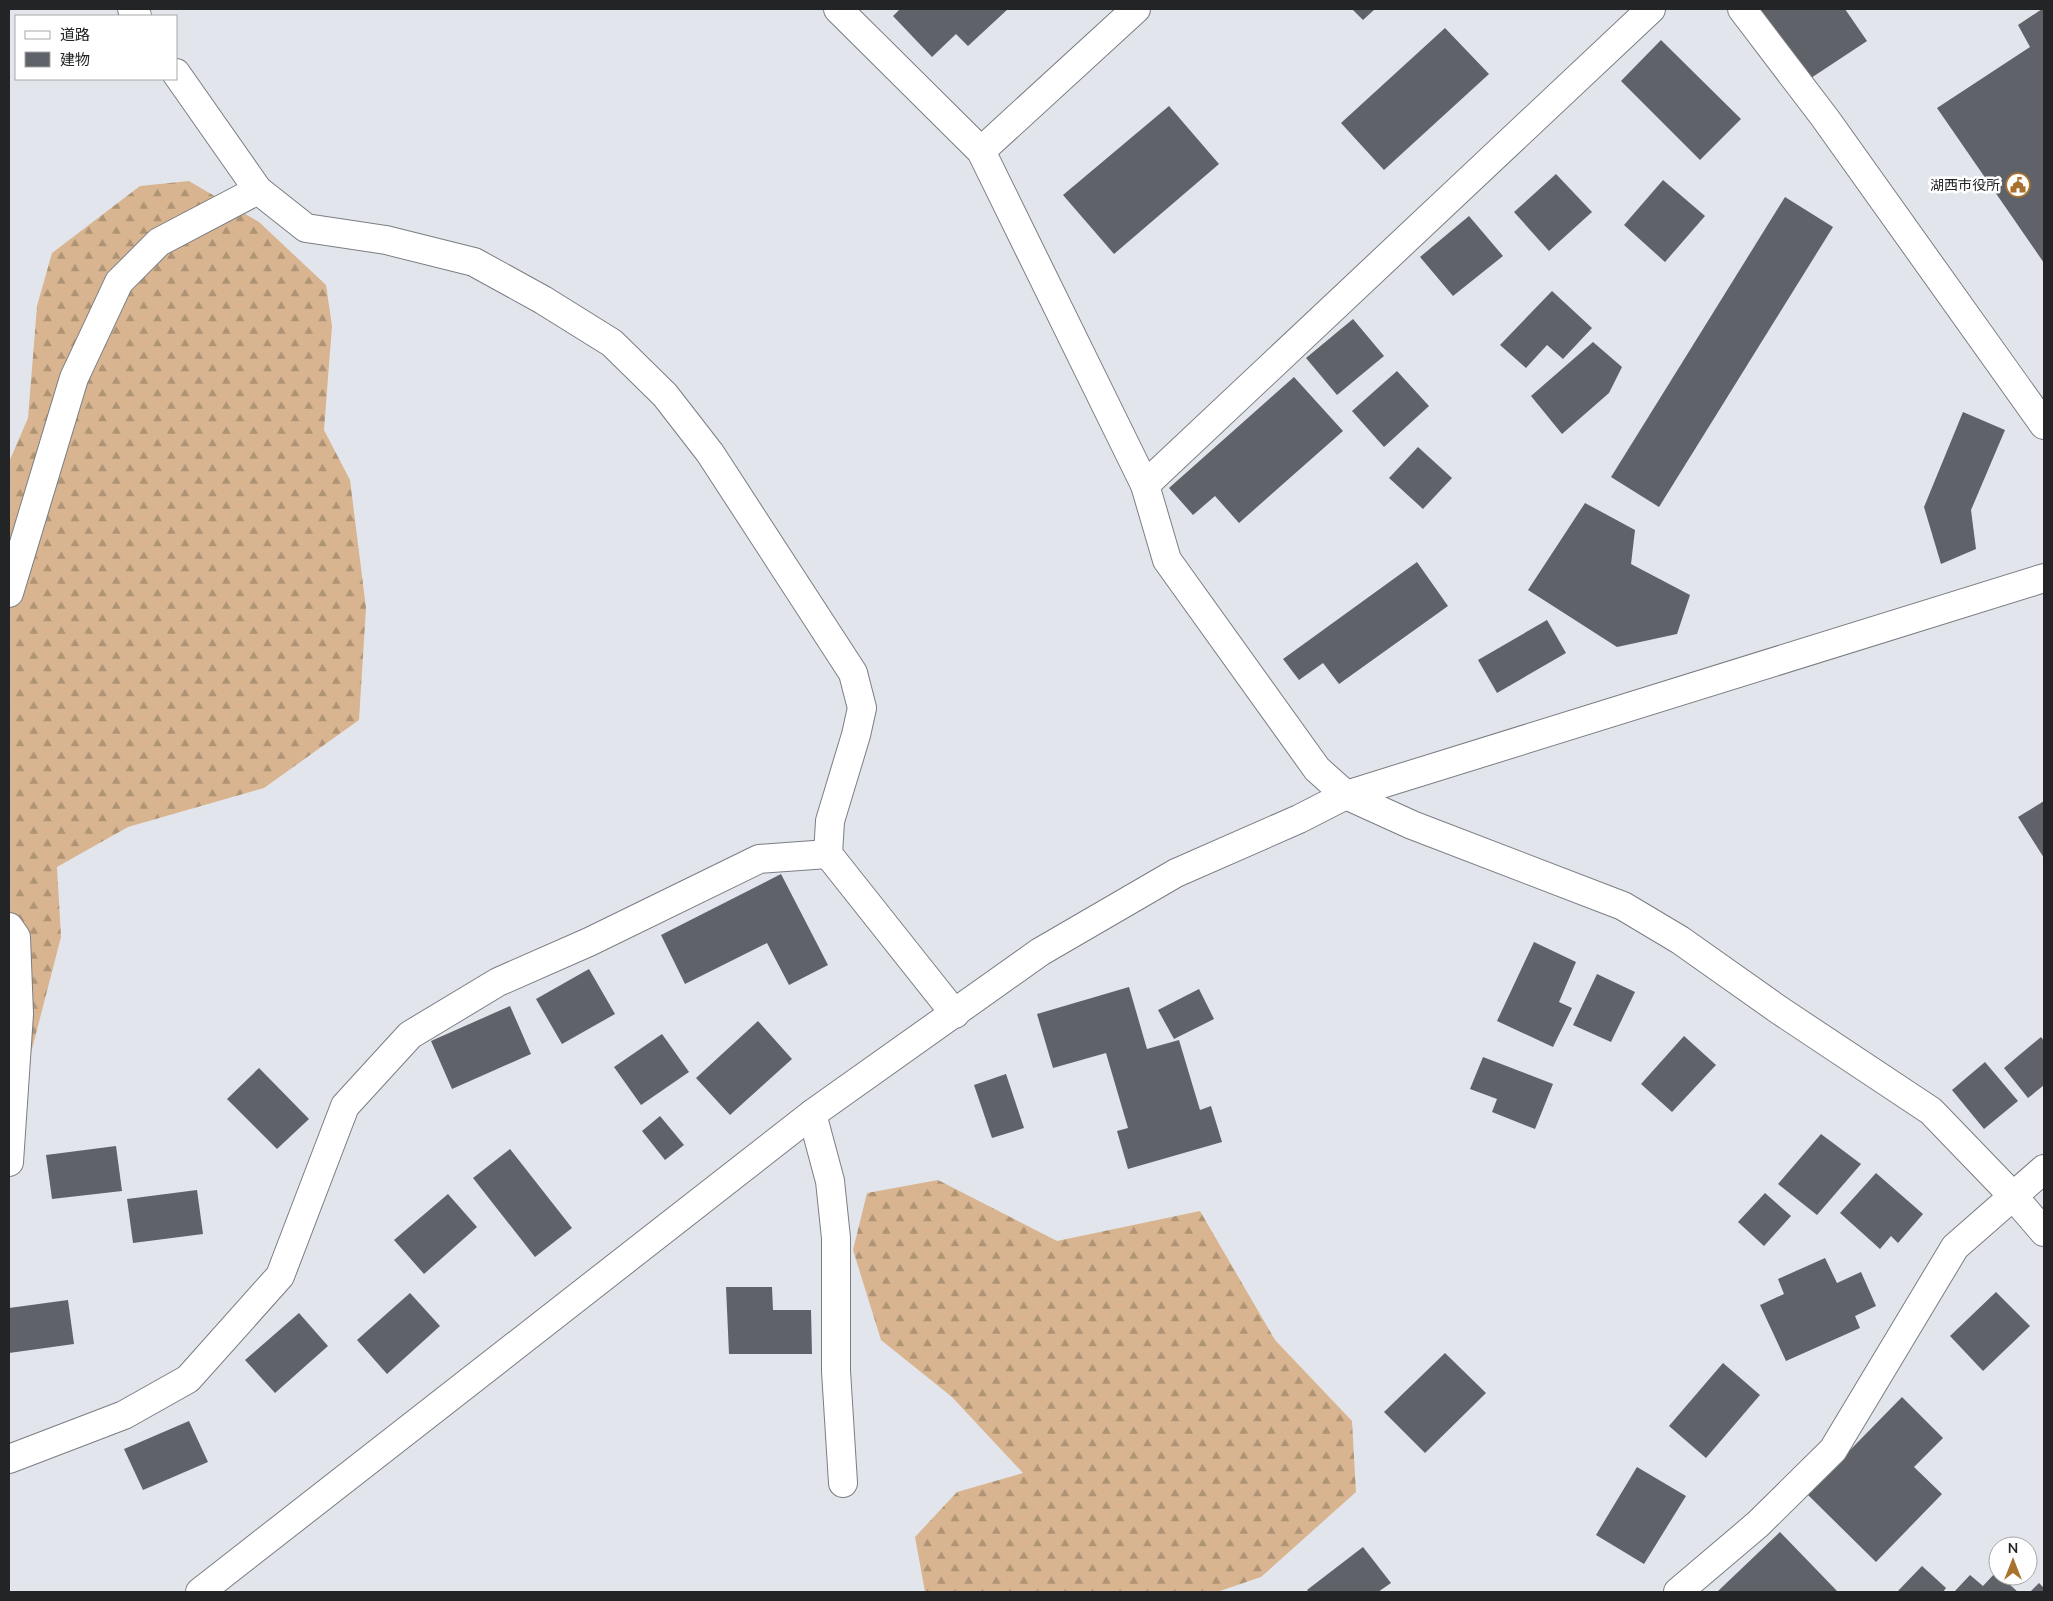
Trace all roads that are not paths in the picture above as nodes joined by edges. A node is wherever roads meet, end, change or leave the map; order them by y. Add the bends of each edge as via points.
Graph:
1 (838, 9) edge
2 (1136, 9) edge
3 (1651, 9) edge
4 (1742, 9) edge
5 (178, 76) edge
6 (981, 151) junction
7 (258, 190) junction
8 (2044, 425) edge
9 (1146, 484) junction
10 (2044, 578) edge
11 (9, 592) edge
12 (1346, 796) junction
13 (828, 854) junction
14 (9, 927) edge
15 (954, 1014) junction
16 (812, 1114) junction
17 (9, 1162) edge
18 (2044, 1168) edge
19 (2013, 1196) junction
20 (2044, 1232) edge
21 (9, 1459) edge
22 (843, 1483) dead end
23 (200, 1592) edge
24 (1678, 1592) edge

1 - 6 street
2 - 6 street
3 - 9 street
4 - 8 street via 1825,118
5 - 7 street
6 - 9 street
7 - 11 street via 159,242 118,282 74,378
7 - 13 street via 306,228 386,240 474,262 612,343 666,395 710,452 853,673 862,708 830,821
9 - 12 street via 1167,560 1317,769
10 - 12 street
12 - 15 street via 1176,872 1040,952
12 - 19 street via 1412,826 1623,906 1680,940 1931,1111
13 - 15 street
13 - 21 street via 759,859 589,942 498,982 410,1034 345,1106 280,1276 188,1379 124,1415
14 - 17 street via 16,937 19,1014
15 - 16 street
16 - 22 street via 830,1182 836,1238 836,1371
16 - 23 street
18 - 19 street
19 - 20 street
19 - 24 street via 1955,1247 1833,1450 1758,1524

